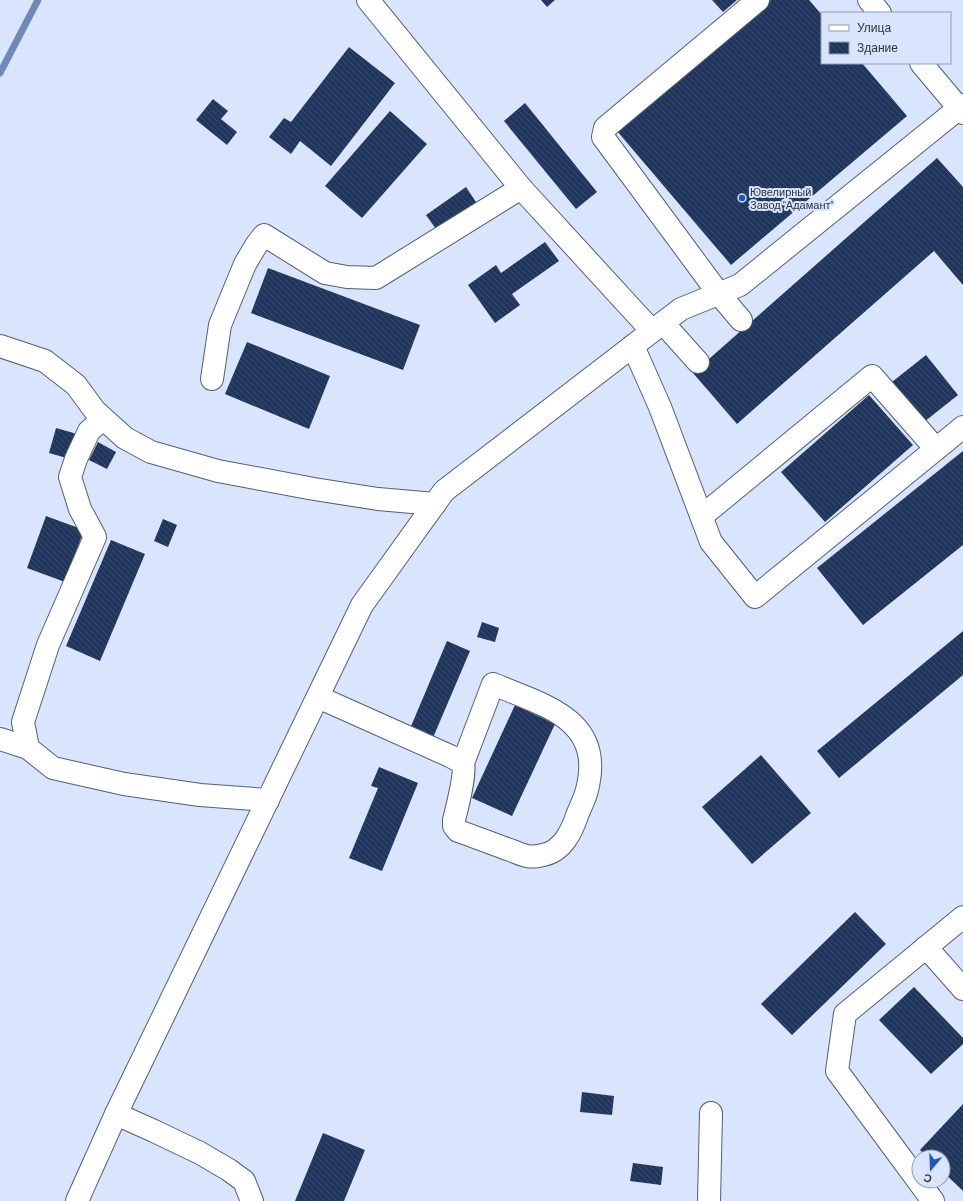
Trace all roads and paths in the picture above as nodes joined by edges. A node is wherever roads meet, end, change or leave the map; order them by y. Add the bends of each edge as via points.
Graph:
1 (368, 0) edge
2 (758, 0) edge
3 (869, 0) edge
4 (879, 12) edge
5 (922, 64) edge
6 (962, 109) edge
7 (521, 188) junction
8 (719, 294) junction
9 (741, 320) dead end
10 (657, 327) junction
11 (0, 346) edge
12 (633, 346) junction
13 (698, 362) dead end
14 (212, 379) dead end
15 (103, 419) junction
16 (963, 427) edge
17 (936, 449) junction
18 (435, 504) junction
19 (702, 516) junction
20 (318, 697) junction
21 (0, 739) edge
22 (28, 748) junction
23 (462, 763) junction
24 (268, 800) junction
25 (963, 917) edge
26 (926, 947) junction
27 (963, 989) edge
28 (711, 1113) dead end
29 (116, 1114) junction
30 (77, 1201) edge
31 (252, 1201) edge
32 (709, 1201) edge
33 (933, 1201) edge

1 - 7 street
2 - 8 street via 605,128 603,137
3 - 4 street
5 - 6 street
6 - 8 street via 740,285
7 - 10 street
7 - 14 street via 376,278 325,273 264,235 245,264 220,325
8 - 9 street
8 - 10 street via 681,309
10 - 12 street
10 - 13 street
11 - 15 street via 45,361 76,386
12 - 18 street via 444,491
12 - 19 street via 660,407
15 - 18 street via 125,438 151,452 218,471 378,499
15 - 22 street via 89,431 70,477 80,509 95,537 48,645 23,722
16 - 17 street
17 - 19 street via 872,376
17 - 19 street via 755,597 711,542
18 - 20 street via 362,605
20 - 23 street
20 - 24 street
21 - 22 street
22 - 24 street via 53,768 124,784 200,795
23 - 23 street via 493,684 563,716 577,728 590,752 587,791 572,832 558,848 543,856 528,856 458,832 454,820 464,767
24 - 29 street
25 - 26 street
26 - 27 street
26 - 33 street via 845,1014 837,1072
28 - 32 street
29 - 30 street
29 - 31 street via 174,1140 229,1170 244,1180

